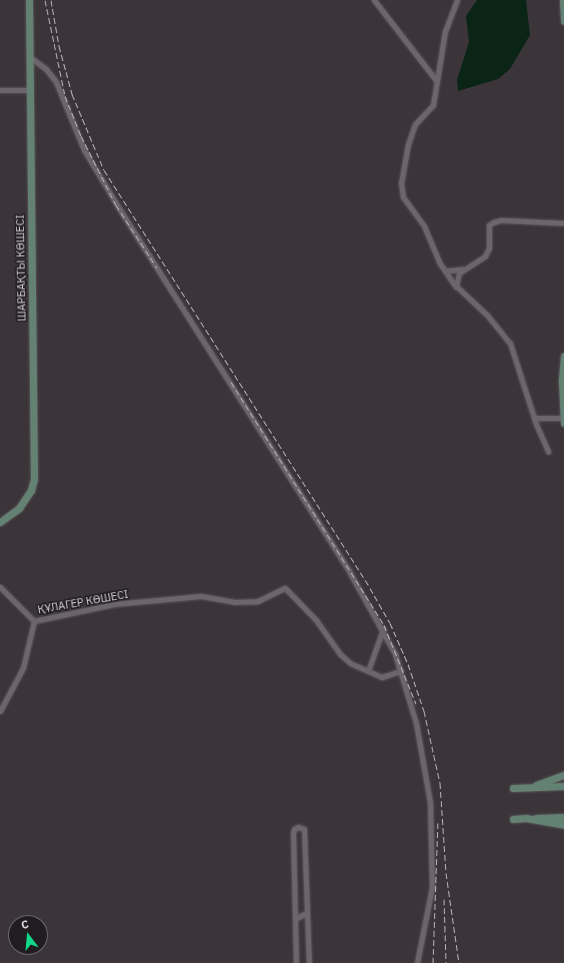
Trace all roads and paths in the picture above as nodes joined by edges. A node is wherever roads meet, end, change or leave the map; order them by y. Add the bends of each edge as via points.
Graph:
1 (29, 0) edge
2 (374, 0) edge
3 (457, 0) edge
4 (563, 0) edge
5 (564, 21) edge
6 (30, 57) junction
7 (435, 79) junction
8 (0, 90) edge
9 (30, 90) junction
10 (564, 223) edge
11 (463, 268) junction
12 (445, 272) junction
13 (456, 287) junction
14 (564, 356) edge
15 (534, 418) junction
16 (564, 418) edge
17 (564, 423) edge
18 (548, 450) dead end
19 (0, 522) edge
20 (0, 587) edge
21 (34, 621) junction
22 (383, 629) junction
23 (368, 671) junction
24 (401, 671) junction
25 (0, 711) edge
26 (564, 775) edge
27 (564, 786) edge
28 (530, 787) junction
29 (513, 788) dead end
30 (564, 817) edge
31 (526, 818) junction
32 (513, 819) dead end
33 (564, 825) edge
34 (306, 913) junction
35 (295, 919) junction
36 (296, 963) edge
37 (309, 963) edge
38 (417, 963) edge

1 - 6 street, ШАРБАҚТЫ КӨШЕСІ
2 - 7 street
3 - 7 street via 445,32
4 - 5 street
6 - 9 street, ШАРБАҚТЫ КӨШЕСІ
6 - 22 street via 46,69 56,82 84,150
7 - 12 street via 433,105 415,124 403,164 401,184 403,197 424,226
8 - 9 street
9 - 19 street, ШАРБАҚТЫ КӨШЕСІ via 34,479 31,490 19,508
10 - 11 street via 501,220 494,222 489,225 490,248 485,256
11 - 12 street
11 - 13 street via 456,280
12 - 13 street
13 - 15 street via 487,315 510,343
14 - 16 street
15 - 16 street
15 - 18 street
16 - 17 street
20 - 21 street, ҚҰЛАГЕР КӨШЕСІ
21 - 23 street, ҚҰЛАГЕР КӨШЕСІ via 114,604 201,596 234,602 258,601 285,588 316,620 347,661
21 - 25 street via 23,668
22 - 23 street
22 - 24 street
23 - 24 street via 382,677
24 - 38 street via 410,697 426,767 433,836 432,887
26 - 28 street
27 - 28 street
28 - 29 street
30 - 31 street
31 - 32 street
31 - 33 street
34 - 35 street
34 - 35 street via 304,830 298,827 293,833
34 - 37 street
35 - 36 street

